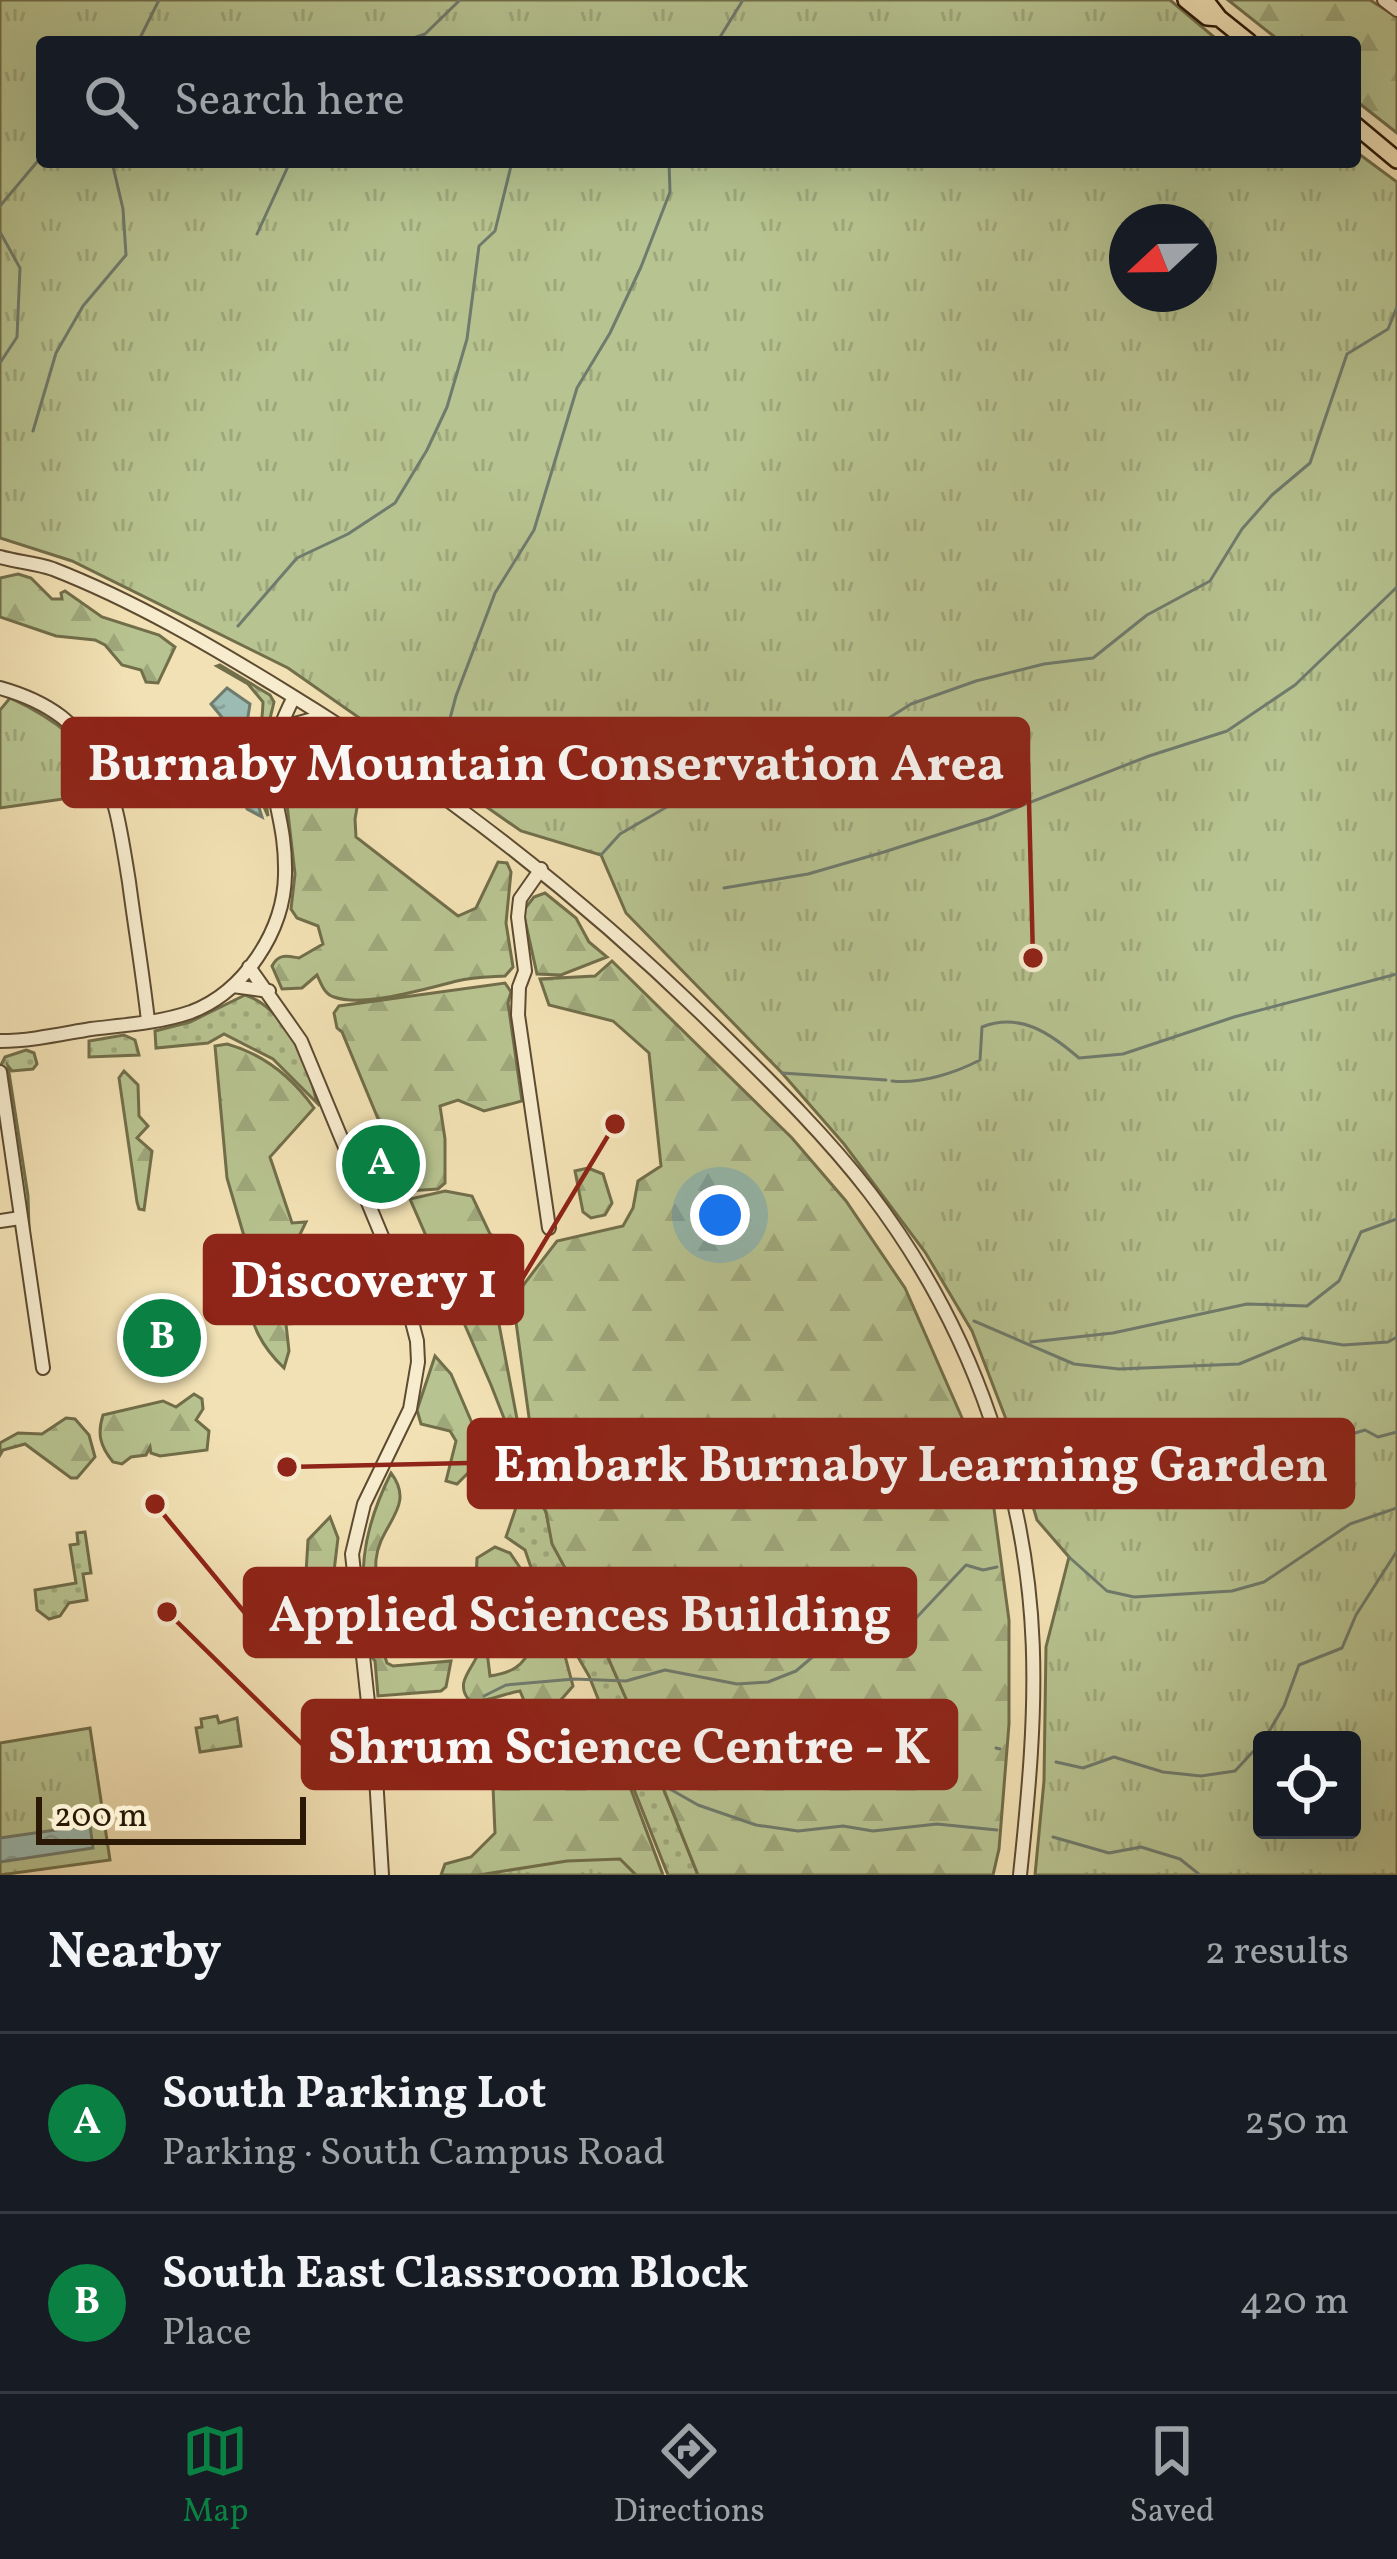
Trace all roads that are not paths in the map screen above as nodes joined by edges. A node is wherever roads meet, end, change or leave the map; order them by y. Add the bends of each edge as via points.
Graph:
1 (1186, 0) edge
2 (1205, 0) edge
3 (1384, 0) edge
4 (1397, 10) edge
5 (1219, 18) junction
6 (1242, 36) edge
7 (1361, 130) edge
8 (1397, 160) edge
9 (4, 561) edge
10 (0, 689) edge
11 (294, 697) junction
12 (325, 716) junction
13 (279, 728) junction
14 (541, 869) junction
15 (249, 967) junction
16 (233, 986) junction
17 (268, 991) junction
18 (148, 1021) junction
19 (17, 1040) junction
20 (0, 1041) edge
21 (0, 1050) edge
22 (0, 1072) edge
23 (20, 1218) junction
24 (0, 1221) edge
25 (549, 1228) dead end
26 (43, 1368) dead end
27 (382, 1875) edge
28 (1020, 1875) edge

1 - 5 main road
2 - 5 main road
3 - 4 street
5 - 6 main road
7 - 8 main road
9 - 11 street via 53,570 113,596
10 - 18 street via 62,714 101,761 119,819
11 - 12 street
11 - 13 street
12 - 13 street
12 - 14 street
13 - 15 street via 270,765 283,844 282,905
14 - 25 street via 520,899 525,971 518,1015
14 - 28 street via 645,958 843,1160 916,1262 966,1355 1016,1508 1033,1613 1035,1736
15 - 16 street
15 - 17 street
16 - 17 street
16 - 18 street via 190,1012
17 - 27 street via 307,1054 403,1287 416,1341 410,1409 364,1504 352,1554
18 - 19 street
19 - 20 street
19 - 21 street
22 - 23 street
23 - 24 street
23 - 26 street

